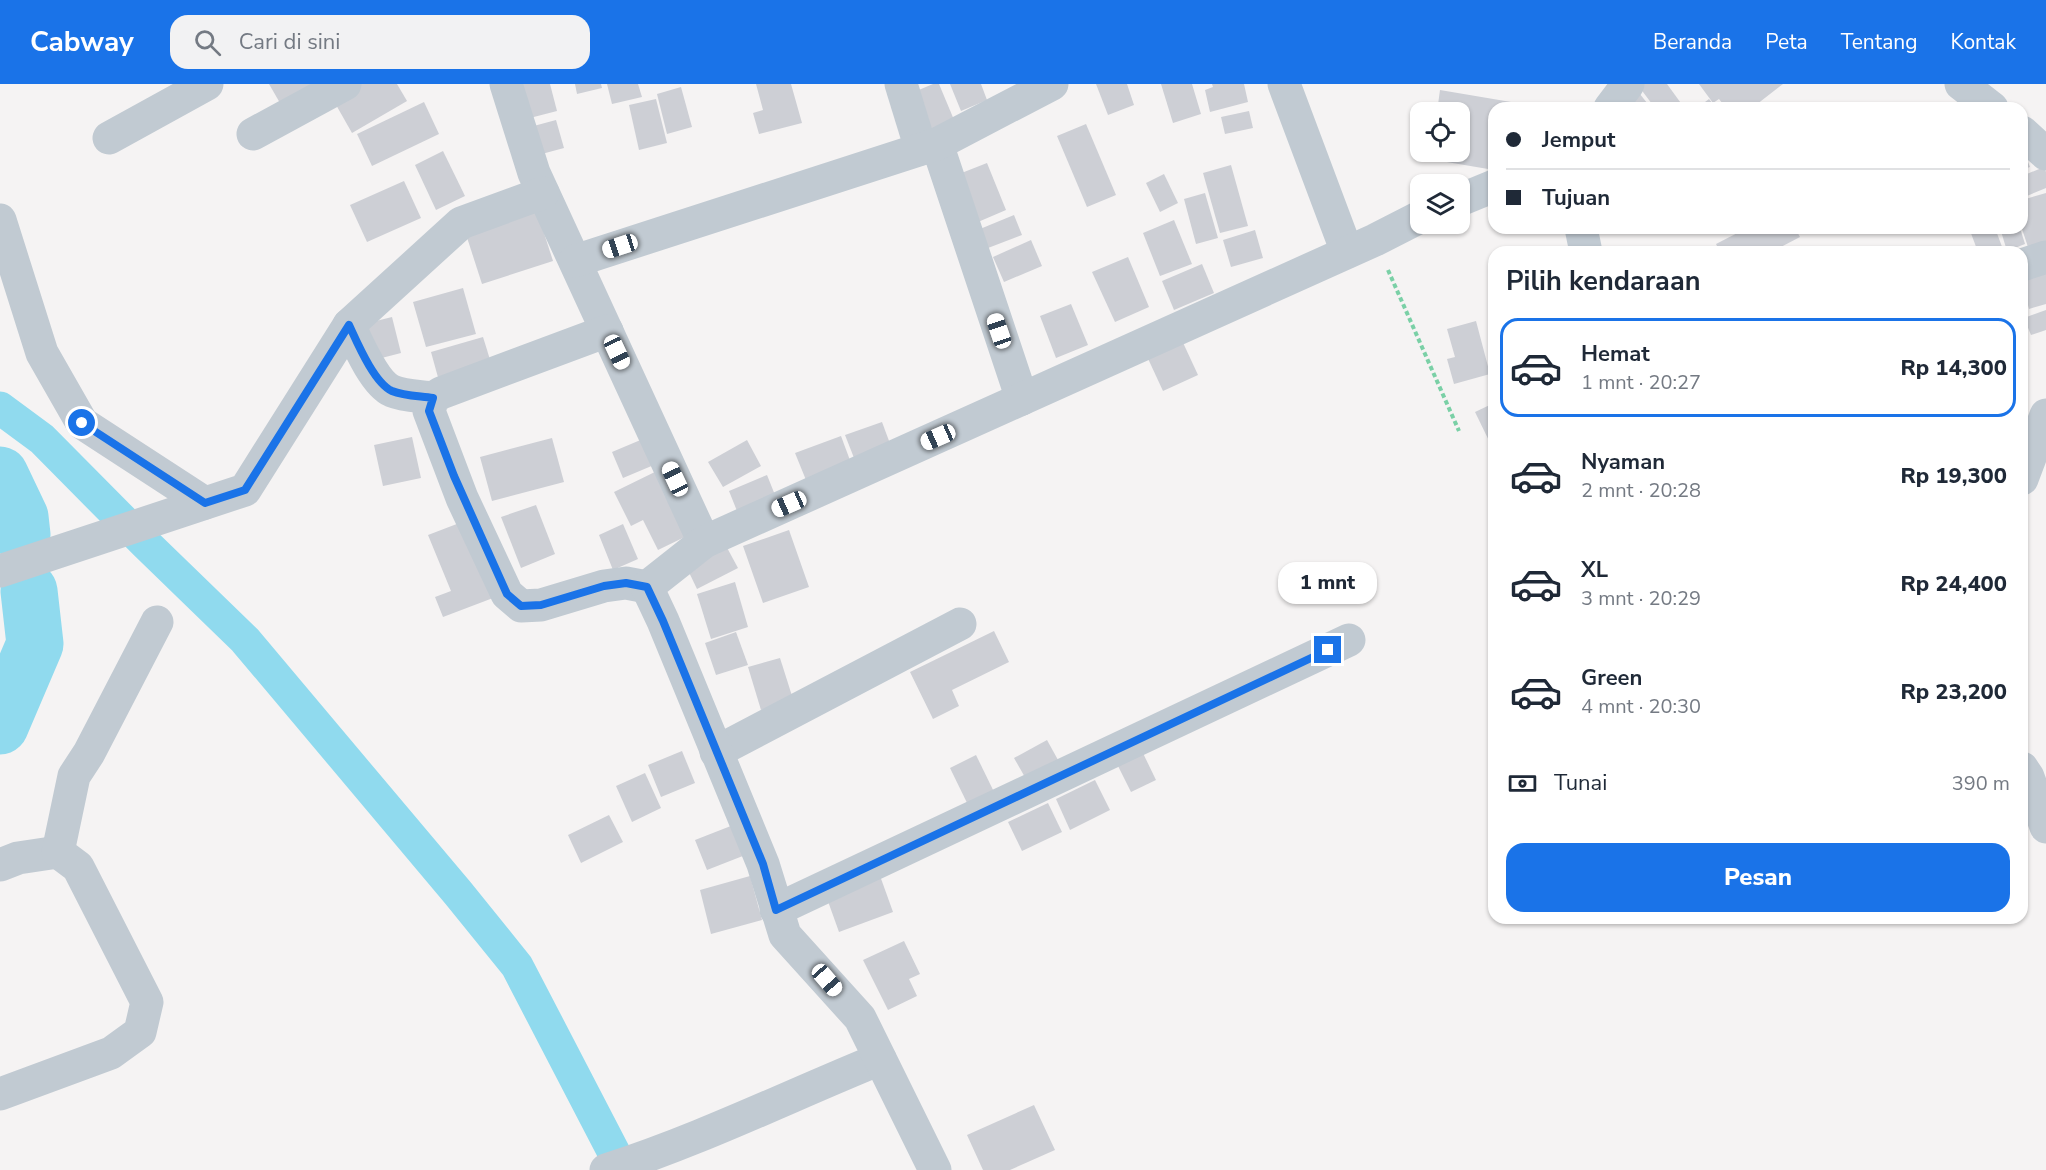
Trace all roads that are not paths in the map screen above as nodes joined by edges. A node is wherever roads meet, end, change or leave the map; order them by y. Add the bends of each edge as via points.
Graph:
1 (207, 84) edge
2 (345, 84) edge
3 (506, 84) edge
4 (901, 84) edge
5 (1052, 84) edge
6 (1284, 84) edge
7 (1628, 84) edge
8 (1961, 84) edge
9 (1615, 102) edge
10 (1984, 102) edge
11 (253, 134) dead end
12 (109, 138) dead end
13 (2028, 138) edge
14 (929, 146) junction
15 (2046, 154) edge
16 (1488, 188) edge
17 (543, 193) junction
18 (1470, 196) edge
19 (0, 220) edge
20 (1410, 222) edge
21 (1361, 246) junction
22 (2046, 257) edge
23 (575, 261) junction
24 (2028, 263) edge
25 (349, 325) junction
26 (607, 332) junction
27 (433, 398) junction
28 (1022, 399) junction
29 (2046, 415) edge
30 (2028, 463) edge
31 (205, 503) junction
32 (704, 542) junction
33 (0, 571) edge
34 (647, 587) junction
35 (157, 622) dead end
36 (960, 624) dead end
37 (1349, 640) dead end
38 (716, 752) junction
39 (2028, 777) edge
40 (2046, 827) edge
41 (58, 852) junction
42 (0, 865) edge
43 (776, 910) junction
44 (880, 1059) junction
45 (0, 1094) edge
46 (635, 1164) edge
47 (935, 1170) edge

1 - 12 street
2 - 11 street
3 - 17 street
4 - 14 street
5 - 14 street
6 - 21 street
7 - 9 street
8 - 10 street
13 - 15 street
14 - 23 street
14 - 28 street
16 - 18 street
17 - 23 street
17 - 25 street via 461,223
19 - 31 street via 42,352 82,423
20 - 21 street
21 - 28 street
22 - 24 street
23 - 26 street
25 - 27 street via 371,370 390,390
25 - 31 street via 245,490
26 - 27 street
26 - 32 street
27 - 34 street via 429,411 507,594 521,606 541,605 604,586 626,583
28 - 32 street
29 - 30 street
31 - 33 street
32 - 34 street
34 - 38 street
35 - 41 street via 74,776
36 - 38 street
37 - 43 street
38 - 43 street via 763,864
39 - 40 street
41 - 42 street
41 - 45 street via 78,867 147,1002 140,1032 111,1053
43 - 44 street via 785,935 860,1018
44 - 46 street
44 - 47 street

